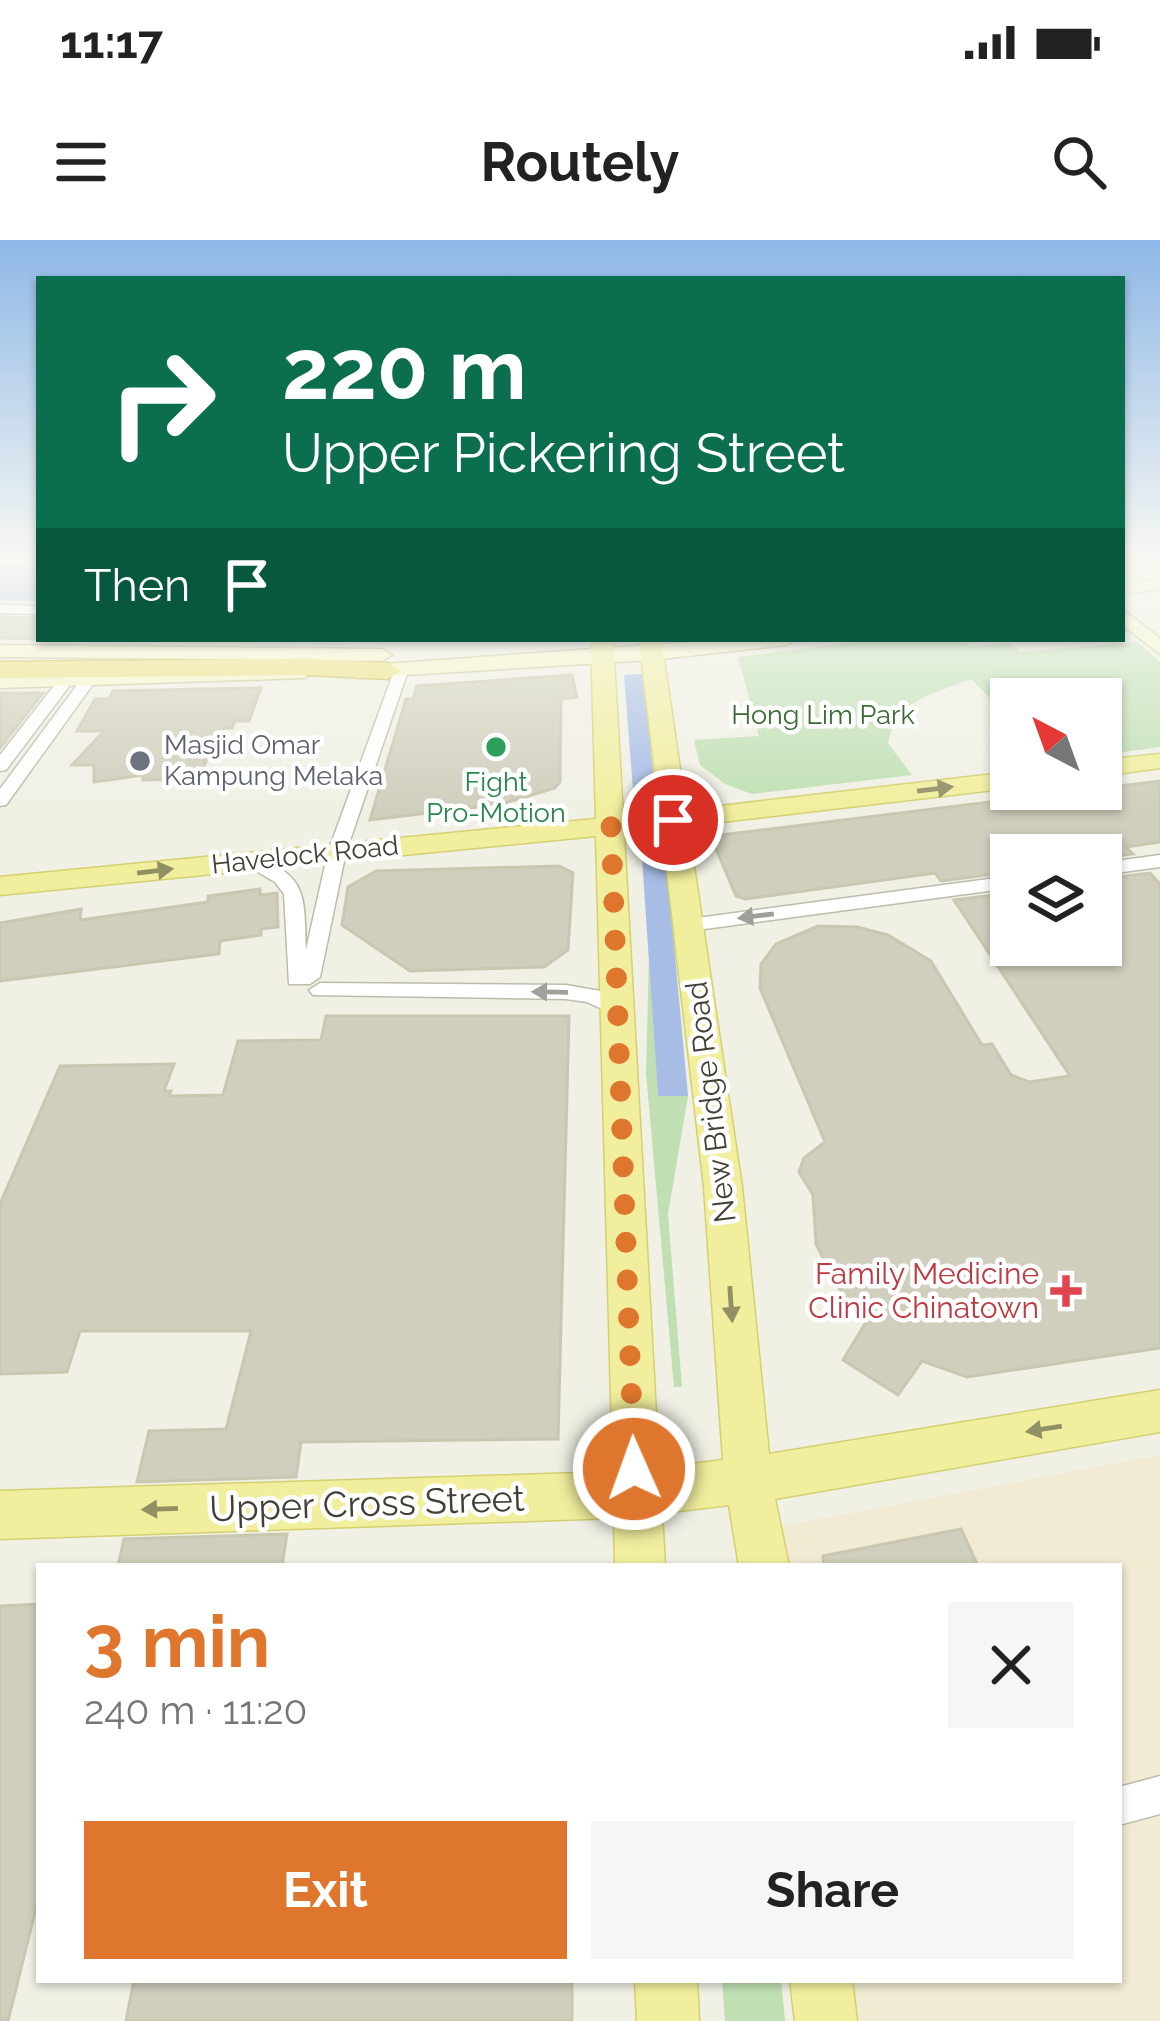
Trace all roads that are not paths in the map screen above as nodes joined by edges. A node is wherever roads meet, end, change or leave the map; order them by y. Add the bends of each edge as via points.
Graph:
1 (636, 644) edge
2 (656, 644) edge
3 (602, 646) edge
4 (0, 651) edge
5 (227, 656) junction
6 (0, 661) edge
7 (0, 670) edge
8 (394, 671) junction
9 (77, 680) junction
10 (0, 682) edge
11 (66, 710) junction
12 (42, 711) junction
13 (1160, 761) edge
14 (1122, 766) edge
15 (667, 767) junction
16 (0, 768) edge
17 (23, 770) junction
18 (990, 782) edge
19 (0, 801) edge
20 (761, 809) junction
21 (673, 820) junction
22 (611, 826) junction
23 (337, 852) junction
24 (246, 860) junction
25 (1160, 861) edge
26 (1122, 866) edge
27 (64, 882) junction
28 (990, 884) edge
29 (0, 886) edge
30 (0, 900) edge
31 (690, 925) junction
32 (308, 982) junction
33 (619, 1010) junction
34 (1160, 1411) edge
35 (748, 1479) junction
36 (634, 1493) junction
37 (0, 1515) edge
38 (640, 1563) edge
39 (763, 1563) edge
40 (1160, 1795) edge
41 (1122, 1805) edge
42 (666, 1983) edge
43 (820, 1983) edge
44 (668, 2021) edge
45 (826, 2021) edge

1 - 3 street
2 - 15 main road, New Bridge Road
3 - 5 street
3 - 8 street
3 - 22 main road
4 - 5 street
5 - 6 highway
7 - 8 highway
8 - 9 street
8 - 23 street
9 - 10 street
9 - 11 street
9 - 12 street
11 - 12 street
11 - 17 street
12 - 16 street
13 - 14 main road
15 - 20 main road via 707,794
15 - 21 main road, New Bridge Road
16 - 17 street
17 - 19 street
20 -> 18 main road, Havelock Road
20 - 21 main road, Havelock Road
21 - 22 main road, Havelock Road
21 - 31 main road, New Bridge Road
22 - 23 main road, Havelock Road
22 - 33 main road
23 - 24 main road, Havelock Road
23 - 32 street
27 -> 24 main road, Havelock Road
24 - 32 street via 294,893
25 - 26 street
27 - 29 main road, Havelock Road
27 - 30 main road
28 -> 31 street
31 -> 35 main road, New Bridge Road
33 -> 32 street via 566,992
33 - 36 main road
34 -> 35 main road, Upper Cross Street
35 - 36 main road, Upper Cross Street
35 - 39 main road, New Bridge Road
36 -> 37 main road, Upper Cross Street
36 - 38 main road
40 - 41 street
42 - 44 main road
43 - 45 main road

